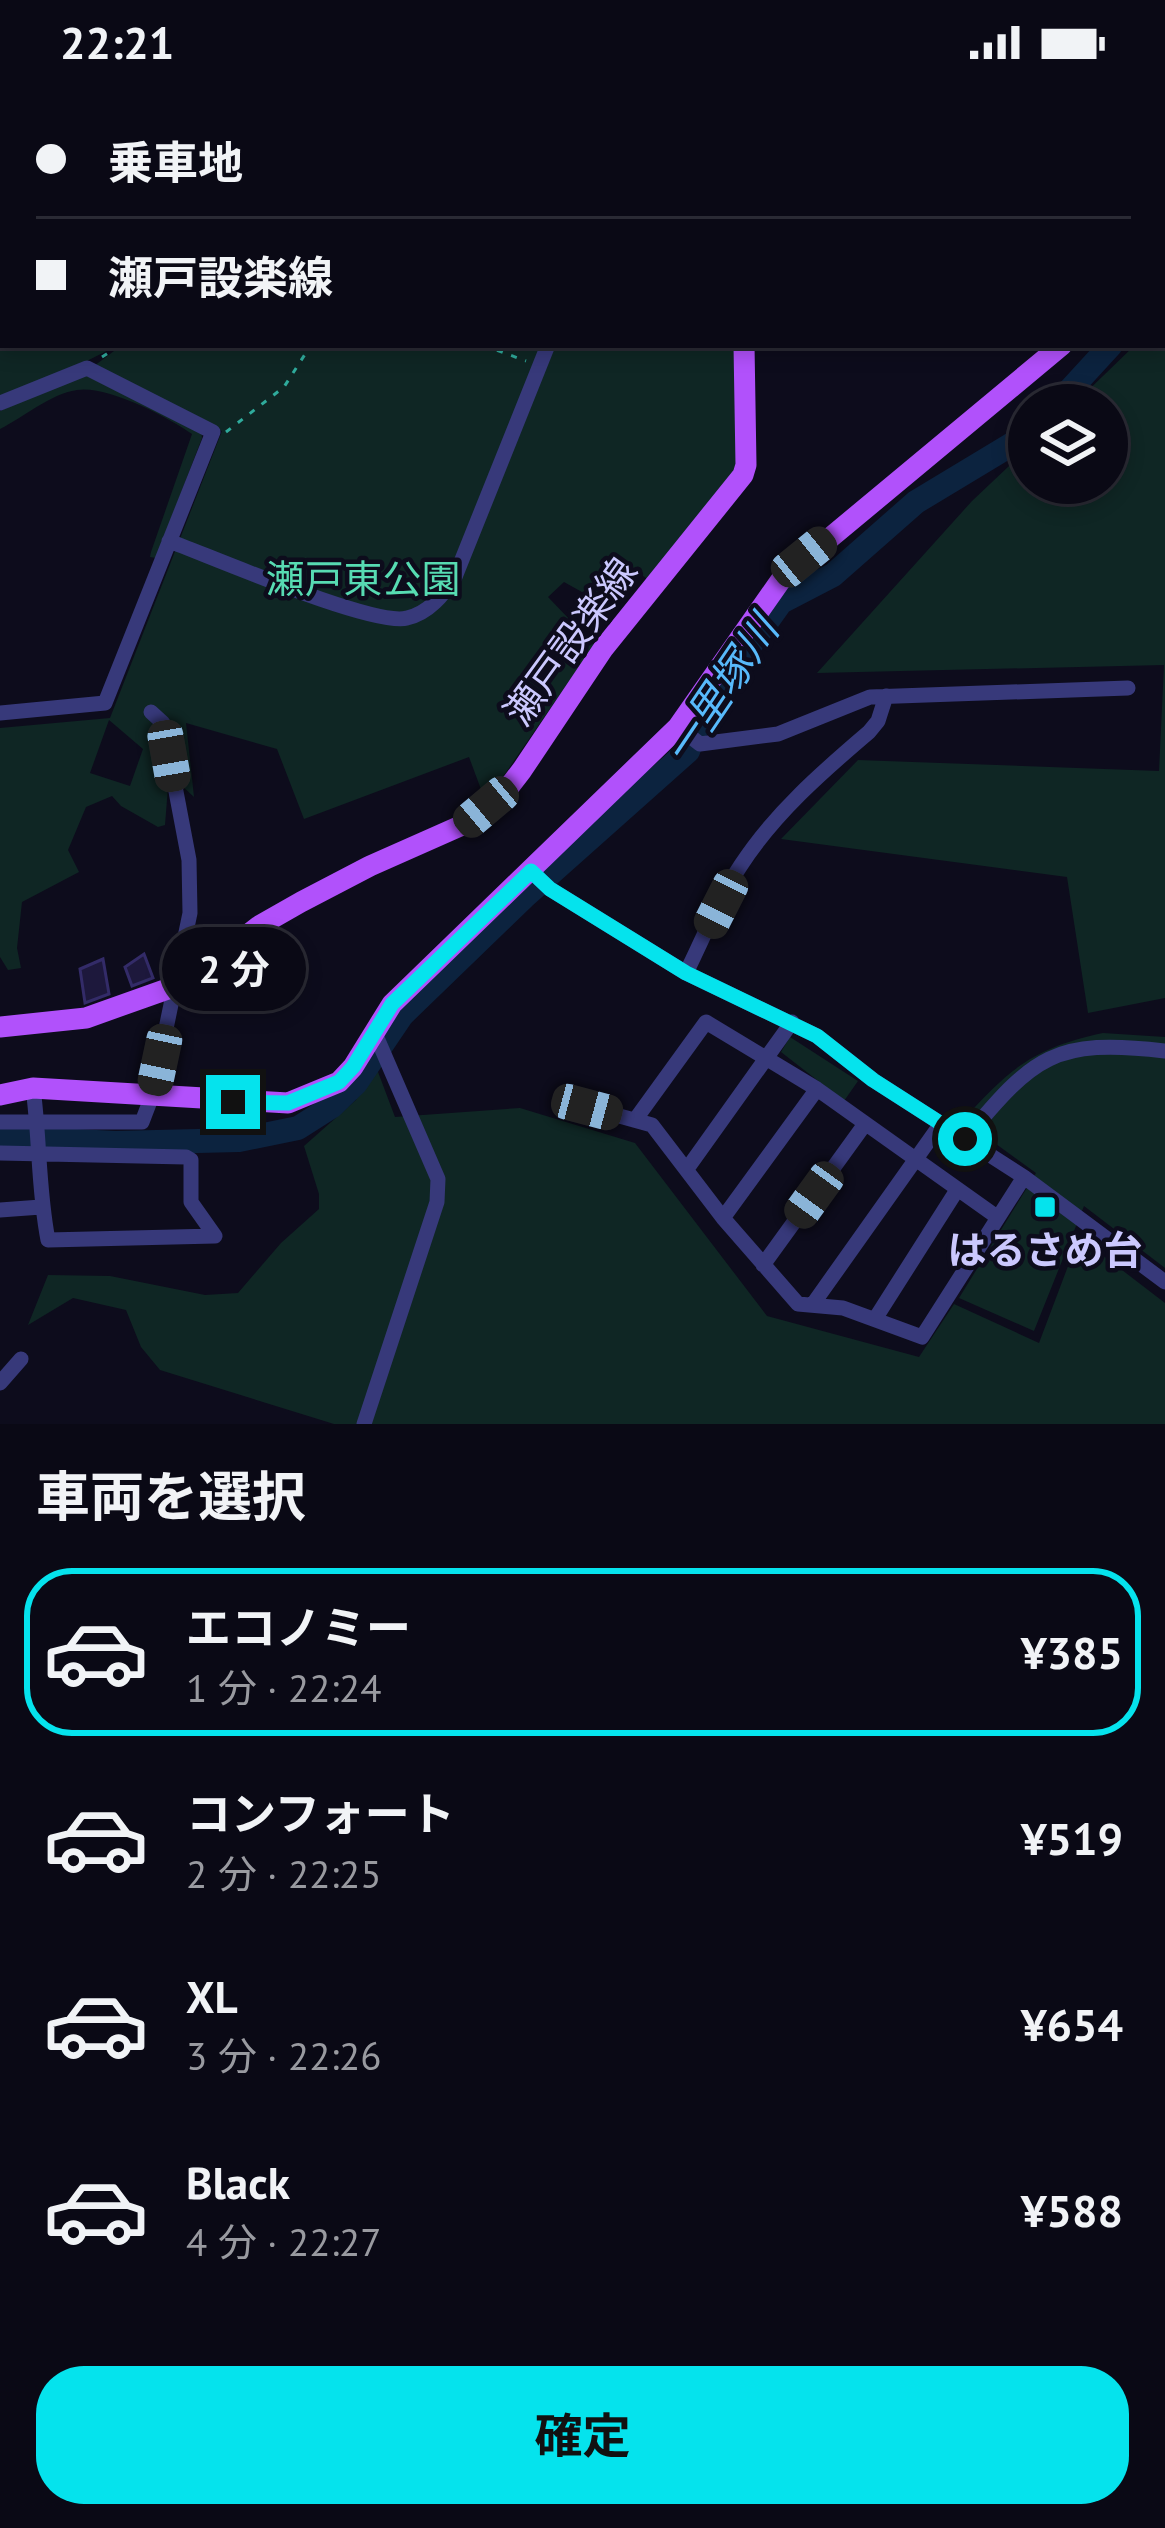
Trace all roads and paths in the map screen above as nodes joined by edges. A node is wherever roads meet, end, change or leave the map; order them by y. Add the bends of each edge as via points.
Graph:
1 (116, 348) edge
2 (309, 348) edge
3 (491, 348) edge
4 (547, 348) edge
5 (744, 348) edge
6 (1058, 348) edge
7 (540, 366) junction
8 (86, 368) junction
9 (0, 403) edge
10 (214, 432) junction
11 (169, 541) junction
12 (1128, 688) dead end
13 (886, 696) junction
14 (151, 712) dead end
15 (0, 713) edge
16 (680, 730) junction
17 (531, 871) junction
18 (686, 973) junction
19 (176, 986) junction
20 (792, 1022) junction
21 (0, 1027) edge
22 (378, 1038) junction
23 (1165, 1051) edge
24 (768, 1057) junction
25 (0, 1078) edge
26 (34, 1088) junction
27 (818, 1089) junction
28 (0, 1095) edge
29 (152, 1096) junction
30 (587, 1107) dead end
31 (635, 1120) junction
32 (0, 1122) edge
33 (865, 1124) junction
34 (940, 1125) junction
35 (38, 1126) junction
36 (965, 1139) junction
37 (0, 1153) edge
38 (37, 1154) junction
39 (913, 1161) junction
40 (687, 1169) junction
41 (1024, 1177) junction
42 (957, 1190) junction
43 (41, 1207) junction
44 (0, 1210) edge
45 (997, 1217) junction
46 (723, 1218) junction
47 (763, 1265) junction
48 (1165, 1282) edge
49 (813, 1304) junction
50 (874, 1319) junction
51 (21, 1359) dead end
52 (0, 1383) edge
53 (364, 1424) edge

1 - 8 path
2 - 10 path via 284,387 224,434
3 - 7 path
4 - 7 street
5 - 19 main road, 瀬戸設楽線 via 743,475 603,649 505,792 467,823 260,926
6 - 16 main road via 783,577
7 - 11 street via 455,577 425,610 408,618 370,616
8 - 9 street
8 - 10 street
10 - 11 street
11 - 15 street via 105,703
12 - 13 street
13 - 16 street via 758,740 700,744
13 - 18 street via 869,732 756,843
14 - 19 street via 164,724 190,865
16 - 17 main road
17 - 18 street
17 - 22 main road via 392,1004
18 - 20 street
19 - 21 main road, 瀬戸設楽線 via 86,1018
19 - 29 street
20 - 24 street
20 - 34 street
22 - 29 main road via 339,1082 288,1103
22 - 53 street via 438,1179
23 - 36 street via 1109,1044 1042,1062 1014,1080
24 - 27 street
24 - 31 street via 706,1022
24 - 40 street
25 - 26 main road
26 - 28 main road
26 - 29 main road
26 - 35 street
27 - 33 street
27 - 46 street
29 - 35 street via 142,1122
30 - 31 street
31 - 40 street via 652,1125
32 - 35 street
33 - 39 street
33 - 47 street
34 - 36 street
34 - 39 street
35 - 38 street
36 - 41 street
37 - 38 street
38 - 43 street
38 - 43 street via 185,1157 191,1202 215,1235 47,1240
39 - 42 street
39 - 49 street
40 - 46 street
41 - 45 street
41 - 48 street
42 - 45 street
42 - 50 street
43 - 44 street
45 - 50 street via 922,1336
46 - 47 street
47 - 49 street via 798,1304
49 - 50 street
51 - 52 street

